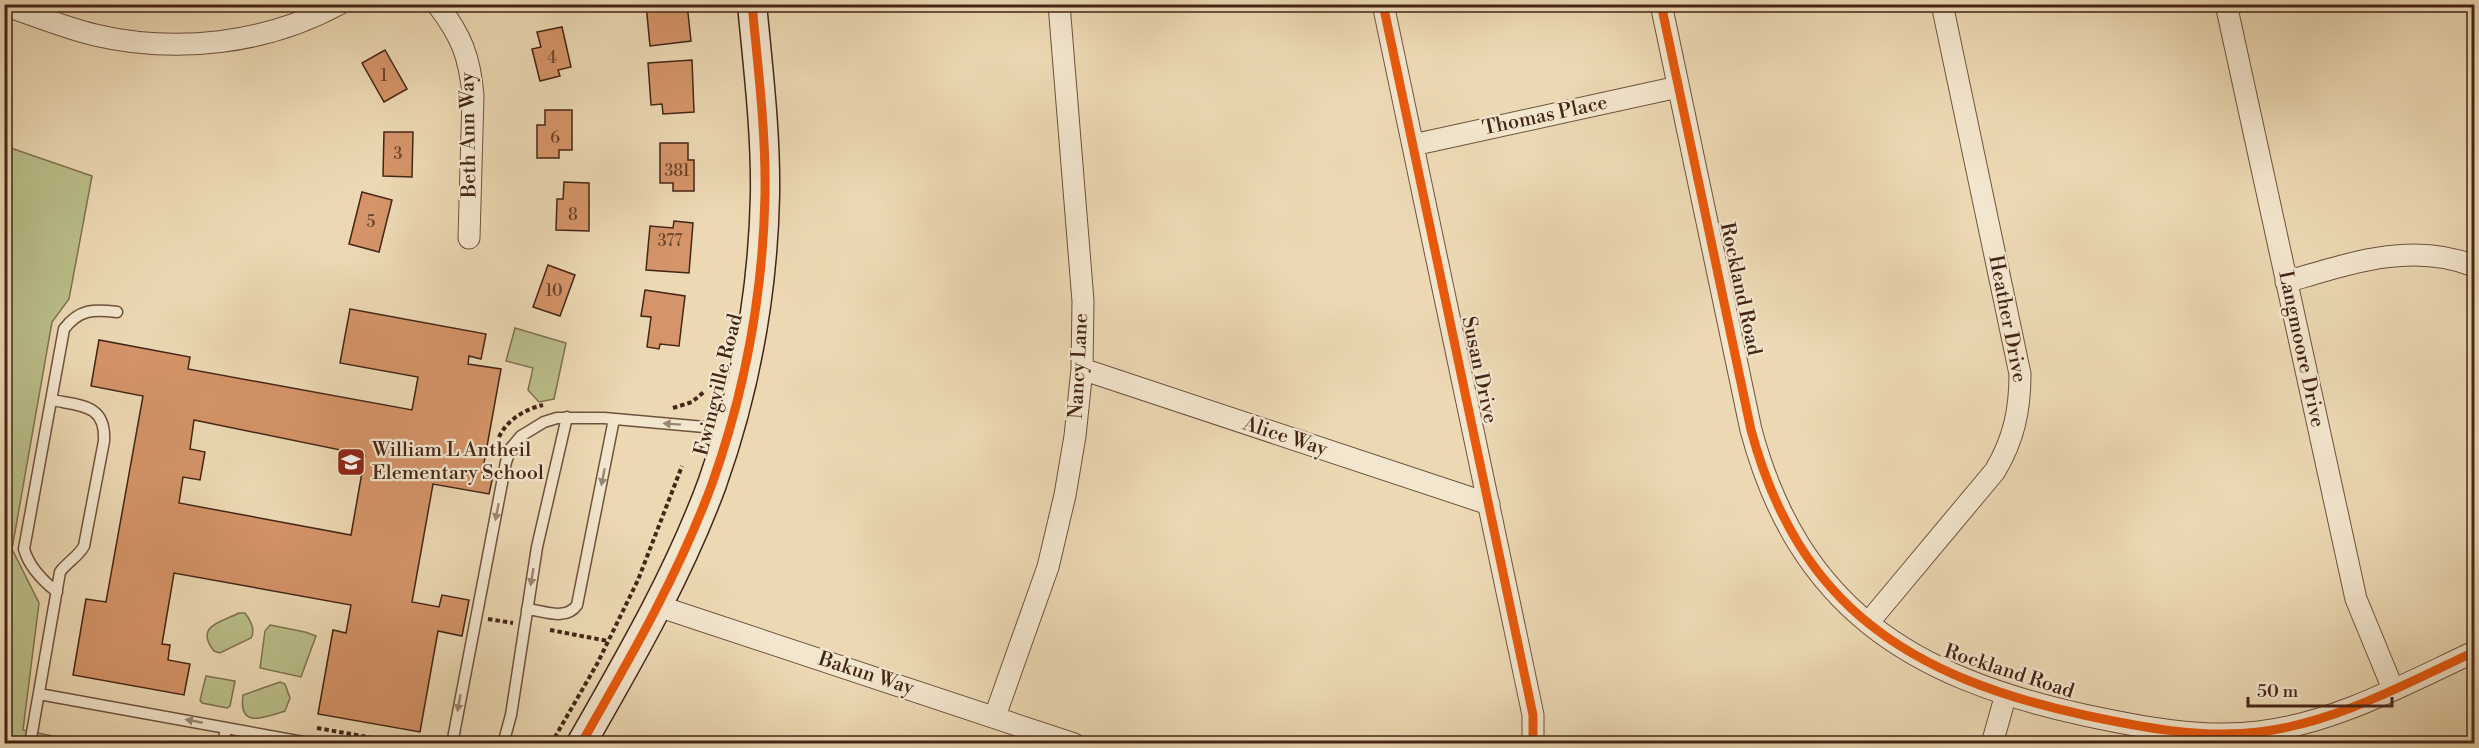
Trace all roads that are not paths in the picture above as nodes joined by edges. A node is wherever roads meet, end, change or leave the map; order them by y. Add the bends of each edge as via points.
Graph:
1 (339, 4) edge
2 (437, 4) edge
3 (752, 4) edge
4 (1059, 4) edge
5 (1383, 4) edge
6 (1661, 4) edge
7 (1942, 4) edge
8 (2226, 4) edge
9 (4, 5) edge
10 (1678, 87) junction
11 (1413, 146) junction
12 (469, 238) dead end
13 (2475, 266) edge
14 (2286, 282) junction
15 (117, 312) dead end
16 (1082, 369) junction
17 (52, 400) junction
18 (567, 417) junction
19 (614, 419) junction
20 (730, 429) junction
21 (1489, 504) junction
22 (57, 592) junction
23 (658, 606) junction
24 (527, 609) junction
25 (1868, 623) junction
26 (2475, 652) edge
27 (2393, 689) junction
28 (39, 694) junction
29 (2006, 694) junction
30 (995, 716) junction
31 (226, 728) junction
32 (30, 744) edge
33 (223, 744) edge
34 (314, 744) edge
35 (452, 744) edge
36 (503, 744) edge
37 (581, 744) edge
38 (1074, 744) edge
39 (1533, 744) edge
40 (1992, 744) edge

1 - 9 street via 251,37 172,45 94,35
2 - 12 street, Beth Ann Way via 466,51 471,74
3 - 20 main road, Ewingville Road via 763,129 762,253 748,356
4 - 16 street, Nancy Lane via 1083,301
5 - 11 street, Susan Drive
6 - 10 street, Rockland Road
7 - 25 street, Heather Drive via 2020,374 2020,404 2015,428 1995,471
8 - 14 street, Langmoore Drive
10 - 11 street, Thomas Place
10 - 25 street, Rockland Road via 1761,466 1777,505 1814,567
11 - 21 street, Susan Drive
13 - 14 street via 2434,256 2404,254 2374,258
14 - 27 street, Langmoore Drive via 2356,599
15 - 17 lane via 81,312 64,329
16 - 21 street, Alice Way
16 - 30 street, Nancy Lane via 1065,495 1048,567
17 - 22 lane via 24,549 43,581
17 - 22 lane via 86,406 105,426 84,546 60,572
18 - 19 lane
18 -> 24 lane
18 -> 35 lane via 544,422 520,436 506,462
20 -> 19 lane
19 -> 24 lane via 577,605 566,615
20 - 23 main road, Ewingville Road via 711,486
21 - 39 street, Susan Drive via 1533,716
22 - 28 lane
23 - 30 street, Bakun Way
23 - 37 main road, Ewingville Road
24 - 36 lane
25 - 29 street, Rockland Road via 1928,664
26 - 27 street, Rockland Road
27 - 29 street, Rockland Road via 2339,713 2299,725 2217,734 2116,722
31 -> 28 lane
28 - 32 lane
29 - 40 street
30 - 38 street, Bakun Way
31 - 33 lane
31 - 34 lane

